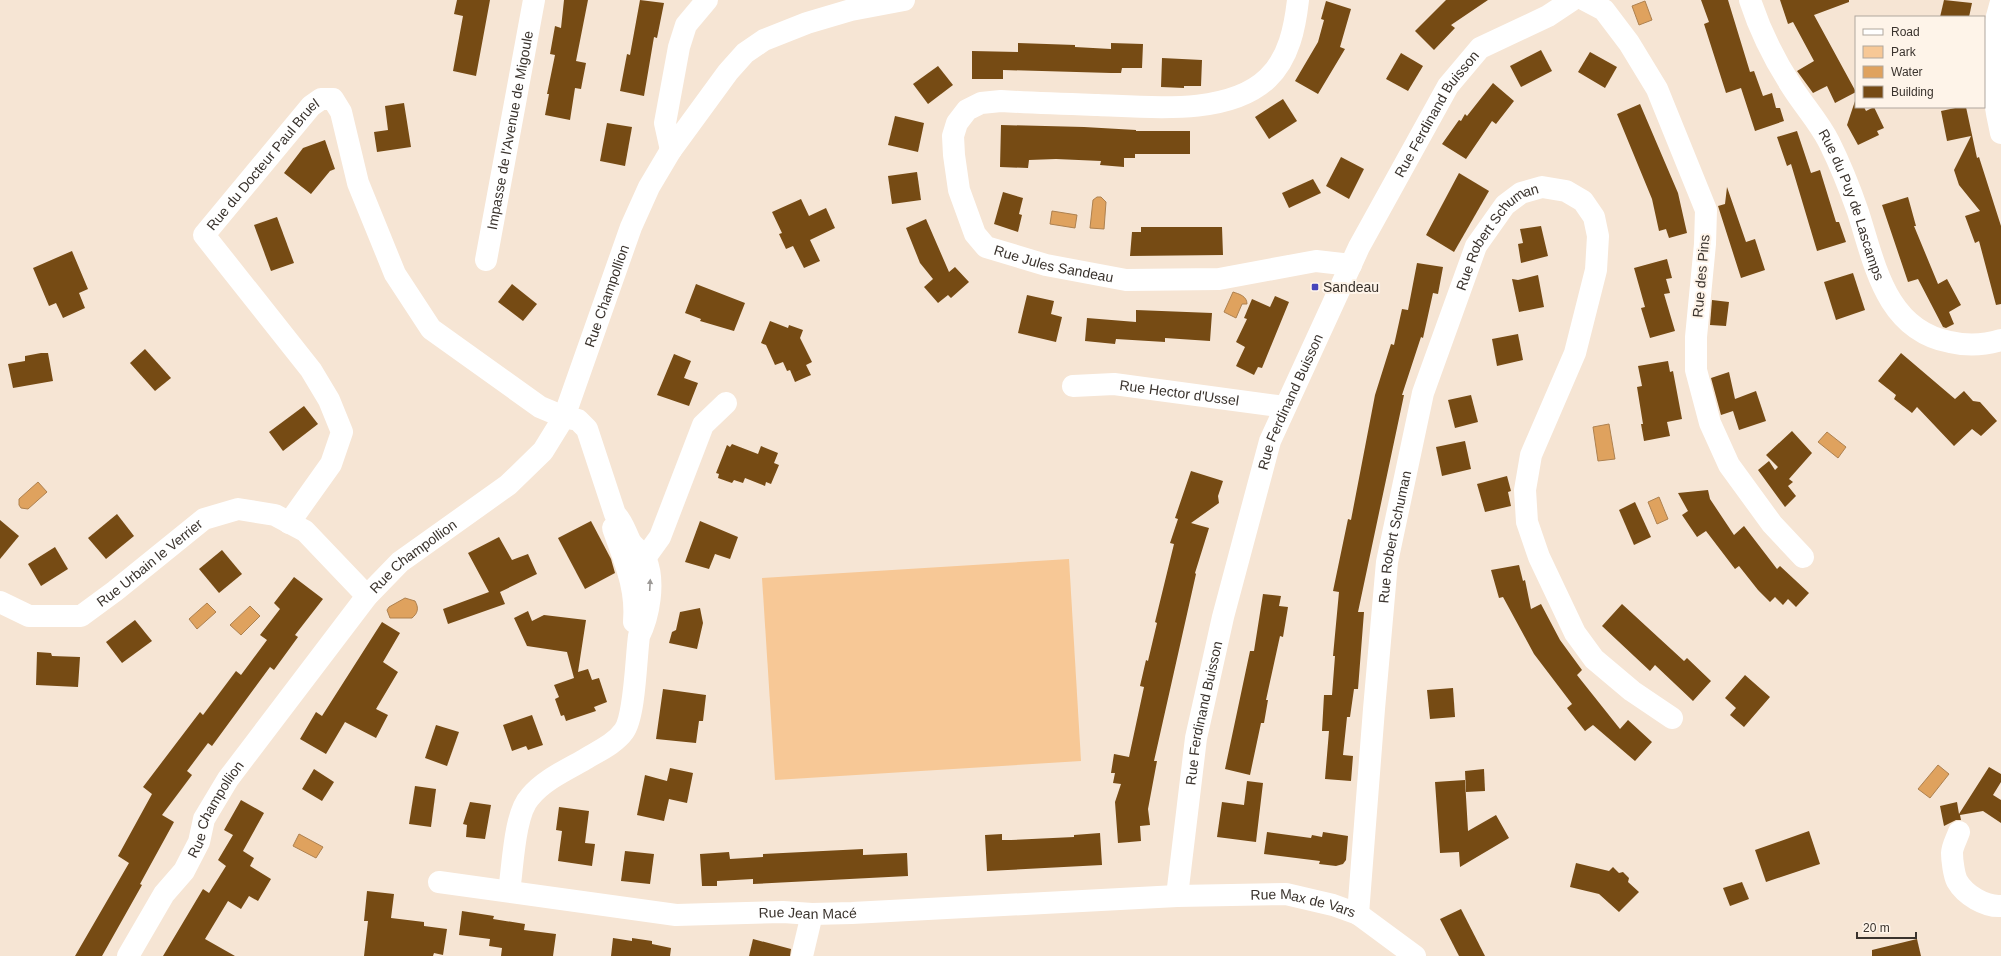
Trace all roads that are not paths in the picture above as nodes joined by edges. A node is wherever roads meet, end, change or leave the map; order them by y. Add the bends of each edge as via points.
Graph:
1 (534, 0) edge
2 (707, 0) edge
3 (904, 0) edge
4 (1298, 0) edge
5 (1572, 0) edge
6 (1585, 0) edge
7 (1750, 0) edge
8 (2001, 2) edge
9 (2001, 133) edge
10 (671, 150) junction
11 (486, 260) dead end
12 (1351, 265) junction
13 (2001, 340) edge
14 (1073, 386) dead end
15 (726, 403) dead end
16 (1286, 407) junction
17 (564, 417) junction
18 (614, 514) junction
19 (289, 523) junction
20 (1803, 557) dead end
21 (646, 558) junction
22 (629, 574) junction
23 (367, 596) junction
24 (0, 602) edge
25 (639, 636) junction
26 (1672, 718) dead end
27 (1959, 832) dead end
28 (439, 882) dead end
29 (509, 891) junction
30 (1177, 896) junction
31 (2001, 906) edge
32 (812, 914) junction
33 (1358, 914) junction
34 (128, 956) edge
35 (802, 956) edge
36 (1415, 956) edge

1 - 11 street, Impasse de l'Avenue de Migoule
2 - 10 street via 686,25 679,47 665,123
3 - 10 street, Rue Champollion via 807,22 764,40 745,54 728,72
4 - 12 street, Rue Jules Sandeau via 1296,18 1282,61 1268,78 1252,90 1227,99 1176,108 1001,101 981,103 967,110 957,122 954,136 958,190 975,234 986,247 1046,265 1126,280 1219,279 1316,261
5 - 12 street, Rue Ferdinand Buisson via 1548,16 1480,48 1448,86
6 - 20 street, Rue des Pins via 1604,10 1630,43 1657,89 1706,210 1696,337 1696,370 1710,422 1729,465 1772,524
7 - 13 street, Rue du Puy de Lascamps via 1767,45 1829,143 1858,211 1880,282 1898,310 1926,335 1939,340 1974,345
8 - 9 street via 1992,42 1991,76
10 - 17 street, Rue Champollion via 649,187 631,227
12 - 16 street, Rue Ferdinand Buisson
14 - 16 street, Rue Hector d'Ussel via 1114,384
15 - 21 street via 703,425 660,537
16 - 30 street, Rue Ferdinand Buisson via 1270,441 1223,617 1196,738
17 - 18 street via 578,420 587,429
17 - 19 street, Rue du Docteur Paul Bruel via 540,407 431,329 395,274 358,184 341,112 333,99 321,99 311,106 204,235 311,370 329,400 342,432 331,464
17 - 23 street, Rue Champollion via 543,451 508,485 400,562
18 - 21 street via 622,521 631,542
18 - 22 street via 612,523
19 - 23 street, Rue Urbain le Verrier via 305,531
19 - 24 street, Rue Urbain le Verrier via 275,515 238,509 204,519 81,616 29,616
21 - 22 street
25 -> 21 street via 644,626 649,593 650,575
22 - 25 street via 635,596 634,625
23 - 34 street, Rue Champollion via 228,779 204,819 199,842 184,871 164,894
25 - 29 street via 630,717 624,731 614,742 553,778 529,797 519,819
26 - 33 street, Rue Robert Schuman via 1632,691 1594,659 1575,633 1539,557 1527,522 1525,490 1531,455 1575,352 1596,270 1598,236 1594,217 1583,201 1566,191 1542,187 1521,193 1505,205 1476,246 1423,393 1387,562
27 - 31 street via 1952,852 1957,880 1968,893 1980,901 1995,907
28 - 29 street, Rue Jean Macé
29 - 32 street, Rue Jean Macé via 676,915 783,912
30 - 32 street, Rue Jean Macé
30 - 33 street, Rue Max de Vars via 1286,894
32 - 35 street
33 - 36 street, Rue Max de Vars

